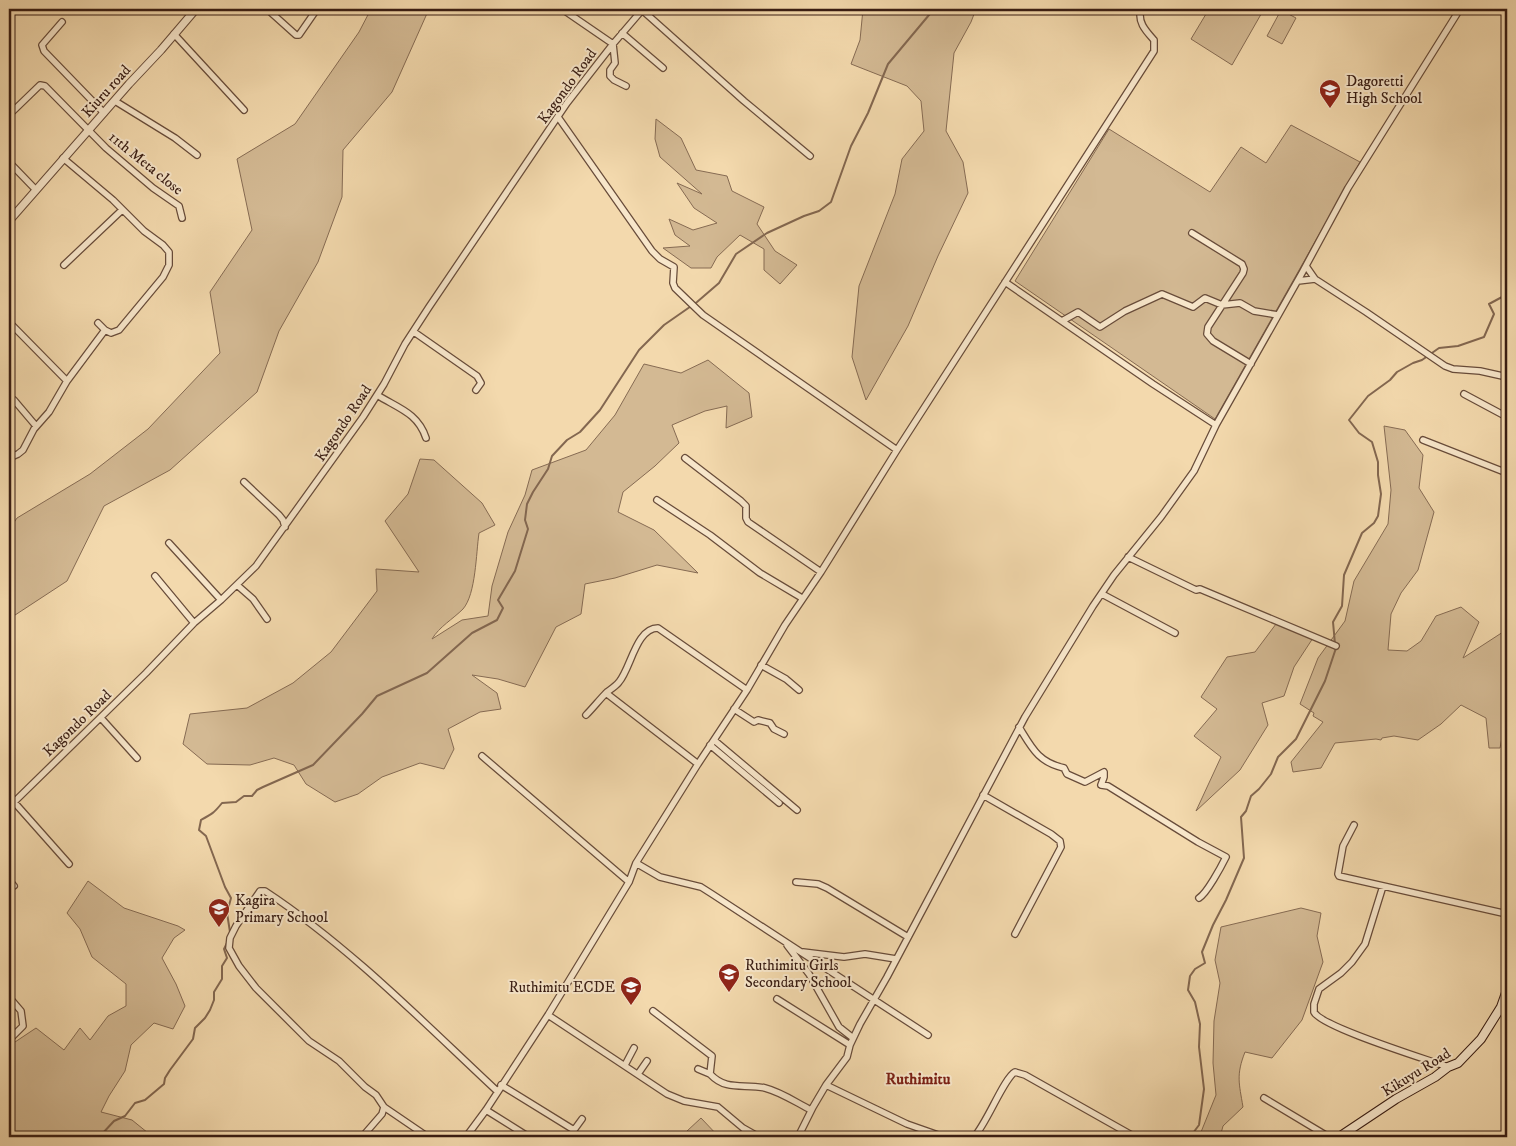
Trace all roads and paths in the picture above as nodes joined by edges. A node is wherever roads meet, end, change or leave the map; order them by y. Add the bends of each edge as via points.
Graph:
1 (196, 9) edge
2 (267, 9) edge
3 (317, 9) edge
4 (562, 9) edge
5 (1141, 9) edge
6 (1460, 9) edge
7 (642, 10) edge
8 (62, 22) dead end
9 (622, 33) junction
10 (174, 34) junction
11 (613, 44) junction
12 (663, 68) dead end
13 (626, 86) dead end
14 (115, 101) junction
15 (244, 110) dead end
16 (104, 113) junction
17 (9, 115) edge
18 (558, 117) junction
19 (88, 131) junction
20 (197, 155) dead end
21 (810, 156) dead end
22 (63, 158) junction
23 (9, 162) edge
24 (36, 190) junction
25 (122, 210) junction
26 (182, 218) dead end
27 (9, 221) edge
28 (1192, 233) dead end
29 (64, 265) dead end
30 (1306, 266) junction
31 (1316, 279) junction
32 (1298, 281) junction
33 (1005, 282) junction
34 (1222, 305) junction
35 (1278, 315) junction
36 (1062, 321) junction
37 (9, 322) edge
38 (98, 323) dead end
39 (105, 330) junction
40 (414, 332) junction
41 (1251, 364) junction
42 (1507, 377) edge
43 (65, 379) junction
44 (476, 390) dead end
45 (1464, 394) dead end
46 (377, 395) junction
47 (14, 400) dead end
48 (1507, 417) edge
49 (1216, 425) junction
50 (36, 426) junction
51 (426, 438) dead end
52 (1423, 440) dead end
53 (897, 450) junction
54 (9, 458) edge
55 (685, 458) dead end
56 (1507, 473) edge
57 (244, 482) dead end
58 (657, 500) dead end
59 (285, 527) junction
60 (169, 543) dead end
61 (1128, 558) junction
62 (821, 572) junction
63 (155, 576) dead end
64 (237, 585) junction
65 (1102, 594) junction
66 (802, 598) junction
67 (221, 600) junction
68 (267, 619) dead end
69 (194, 623) junction
70 (1175, 633) dead end
71 (1336, 646) dead end
72 (762, 665) junction
73 (747, 690) junction
74 (799, 690) dead end
75 (606, 693) junction
76 (734, 709) junction
77 (586, 716) dead end
78 (101, 718) junction
79 (1019, 727) junction
80 (784, 734) dead end
81 (714, 740) junction
82 (710, 746) junction
83 (482, 756) dead end
84 (137, 758) dead end
85 (698, 764) junction
86 (983, 795) junction
87 (14, 802) junction
88 (779, 804) dead end
89 (9, 807) edge
90 (797, 810) dead end
91 (1354, 825) dead end
92 (636, 862) junction
93 (69, 864) dead end
94 (9, 880) edge
95 (629, 882) junction
96 (796, 882) dead end
97 (14, 886) dead end
98 (1383, 886) junction
99 (1199, 898) dead end
100 (1507, 914) edge
101 (1015, 934) dead end
102 (908, 937) junction
103 (784, 941) junction
104 (801, 952) junction
105 (896, 959) junction
106 (1507, 990) edge
107 (9, 997) edge
108 (776, 999) dead end
109 (874, 999) junction
110 (654, 1011) dead end
111 (548, 1015) junction
112 (928, 1035) dead end
113 (853, 1038) junction
114 (9, 1040) edge
115 (850, 1045) junction
116 (634, 1048) dead end
117 (647, 1061) dead end
118 (625, 1065) junction
119 (1448, 1067) junction
120 (698, 1069) dead end
121 (638, 1074) junction
122 (710, 1074) junction
123 (502, 1085) junction
124 (826, 1085) junction
125 (497, 1091) junction
126 (1264, 1098) dead end
127 (384, 1107) junction
128 (486, 1110) junction
129 (811, 1110) junction
130 (582, 1119) dead end
131 (362, 1137) edge
132 (428, 1137) edge
133 (466, 1137) edge
134 (529, 1137) edge
135 (758, 1137) edge
136 (798, 1137) edge
137 (944, 1137) edge
138 (974, 1137) edge
139 (1135, 1137) edge
140 (1329, 1137) edge
141 (1339, 1137) edge

1 - 10 street, Kiuru road
2 - 3 street via 296,35
4 - 11 street
5 - 33 street via 1141,23 1154,40 1154,51
6 - 30 street via 1348,188
7 - 9 street, Kagondo Road
7 - 21 street
8 - 16 street via 42,45 44,50
9 - 11 street, Kagondo Road
9 - 12 street
10 - 14 street, Kiuru road
10 - 15 street
11 - 13 street via 615,63 610,76
11 - 18 street, Kagondo Road
14 - 16 street, Kiuru road
14 - 20 street
16 - 19 street, Kiuru road
17 - 19 street, 11th Meta close via 40,85 45,86
18 - 40 street, Kagondo Road
18 - 53 street via 652,250 660,260 674,266 675,288 703,315
19 - 22 street, Kiuru road
19 - 26 street, 11th Meta close via 153,188 179,206
22 - 24 street, Kiuru road
22 - 25 street
23 - 24 street
24 - 27 street
25 - 29 street
25 - 39 street via 163,245 170,258 163,277 119,330 111,333
28 - 34 street via 1242,264 1243,273
30 - 31 street
30 - 32 street
31 - 32 street
31 - 42 street via 1445,366
32 - 35 street
33 - 36 street
33 - 53 street
34 - 35 street via 1240,303
34 - 36 street via 1205,298 1193,307 1162,294 1124,310 1100,327 1078,312
34 - 41 street via 1206,334
35 - 41 street
36 - 49 street
37 - 43 street
38 - 39 street
39 - 43 street
40 - 44 street via 478,376 481,383
40 - 46 street, Kagondo Road
41 - 49 street
43 - 50 street via 49,412
45 - 48 street
46 - 51 street via 414,416
46 - 59 street, Kagondo Road
47 - 50 street
49 - 61 street via 1194,471
50 - 54 street via 23,450
52 - 56 street
53 - 62 street
55 - 62 street via 746,506 748,522
57 - 59 street via 284,520
58 - 66 street via 760,573
59 - 64 street, Kagondo Road via 256,566
60 - 67 street
61 - 65 street
61 - 71 street via 1196,590
62 - 66 street
63 - 69 street
64 - 67 street, Kagondo Road
64 - 68 street via 256,602
65 - 70 street
65 - 79 street
66 - 72 street
67 - 69 street, Kagondo Road
69 - 78 street, Kagondo Road
72 - 73 street
72 - 74 street
73 - 75 street via 658,628 651,628 634,650 619,682
73 - 76 street
75 - 77 street
75 - 85 street
76 - 80 street via 754,722 770,723
76 - 81 street
78 - 84 street
78 - 87 street, Kagondo Road
79 - 86 street
79 - 99 street via 1034,751 1050,765 1064,768 1067,774 1085,782 1104,772 1101,785 1108,786 1226,857 1205,895
81 - 82 street
81 - 90 street
82 - 85 street
82 - 88 street
83 - 95 street
85 - 92 street
86 - 101 street via 1052,834 1061,847
86 - 102 street
87 - 89 street, Kagondo Road
87 - 93 street
91 - 98 street via 1343,846 1338,874
92 - 95 street
92 - 103 street via 660,877 701,888
94 - 97 street
95 - 111 street
96 - 102 street via 827,888
98 - 100 street
98 - 119 street via 1365,944 1347,967 1319,989 1314,1012 1340,1028
102 - 105 street
103 - 104 street
103 - 113 street via 809,974 839,1026
104 - 105 street via 844,957 864,954
104 - 109 street
105 - 109 street
106 - 119 main road, Kikuyu Road via 1482,1039 1458,1063
107 - 114 street via 21,1011 23,1026
108 - 115 street
109 - 112 street
109 - 113 street
110 - 122 street via 712,1056
111 - 118 street
111 - 123 street
113 - 115 street
115 - 124 street via 847,1057
116 - 118 street
117 - 121 street
118 - 121 street
119 - 141 main road, Kikuyu Road
120 - 122 street
121 - 135 street via 667,1094 684,1101 718,1107
122 - 129 street via 727,1086 772,1090
123 - 125 street
123 - 130 street via 574,1130
124 - 129 street
124 - 137 street via 907,1124
125 - 127 street via 368,972 288,906 260,891 233,932 229,943 231,952 256,988 309,1041 339,1061 376,1095
125 - 128 street
126 - 140 street
127 - 131 street via 382,1114
127 - 132 street
128 - 133 street
128 - 134 street
129 - 136 street
138 - 139 street via 1008,1078 1015,1072

